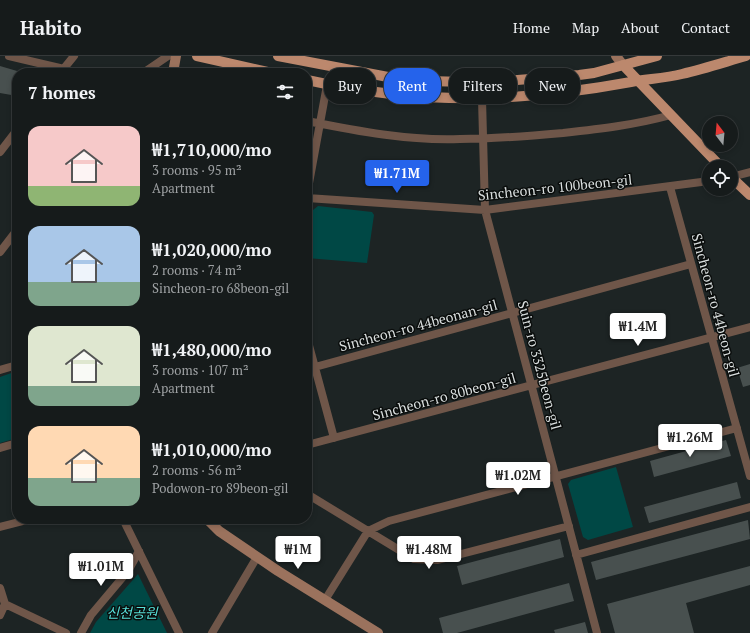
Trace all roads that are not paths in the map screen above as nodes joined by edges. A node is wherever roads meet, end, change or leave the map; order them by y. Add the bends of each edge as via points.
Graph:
1 (9, 56) edge
2 (74, 56) edge
3 (168, 56) edge
4 (176, 56) edge
5 (197, 56) edge
6 (278, 56) edge
7 (616, 56) edge
8 (657, 56) edge
9 (746, 56) edge
10 (623, 65) junction
11 (51, 68) edge
12 (64, 68) edge
13 (150, 68) edge
14 (174, 68) edge
15 (250, 68) edge
16 (312, 81) edge
17 (638, 81) junction
18 (324, 84) edge
19 (376, 92) edge
20 (517, 97) edge
21 (449, 98) edge
22 (324, 101) edge
23 (482, 104) edge
24 (671, 115) junction
25 (312, 122) edge
26 (320, 123) junction
27 (12, 136) edge
28 (483, 138) junction
29 (0, 152) edge
30 (714, 160) edge
31 (312, 167) edge
32 (750, 172) edge
33 (738, 175) edge
34 (702, 182) edge
35 (738, 184) edge
36 (670, 187) junction
37 (750, 195) edge
38 (312, 198) edge
39 (485, 210) junction
40 (12, 236) edge
41 (0, 252) edge
42 (691, 264) junction
43 (512, 313) junction
44 (750, 327) edge
45 (711, 338) junction
46 (312, 356) edge
47 (12, 366) edge
48 (315, 367) junction
49 (0, 370) edge
50 (532, 386) junction
51 (737, 428) junction
52 (334, 438) junction
53 (12, 444) edge
54 (312, 444) edge
55 (0, 448) edge
56 (556, 475) junction
57 (750, 476) edge
58 (312, 497) edge
59 (750, 507) edge
60 (12, 524) edge
61 (126, 524) edge
62 (212, 524) edge
63 (569, 526) junction
64 (0, 527) edge
65 (368, 531) junction
66 (140, 551) junction
67 (576, 555) junction
68 (257, 557) junction
69 (0, 588) edge
70 (325, 600) junction
71 (5, 604) junction
72 (0, 615) edge
73 (367, 630) edge
74 (215, 632) edge
75 (66, 633) edge
76 (81, 633) edge
77 (179, 633) edge
78 (378, 633) edge
79 (597, 633) edge

1 - 11 street
2 - 12 street
3 - 13 street
4 - 14 street
5 - 15 main road
6 - 10 main road via 388,77 436,81 557,78 594,73
7 - 10 street
8 - 10 main road
9 - 17 main road via 681,74
10 - 17 main road
16 - 18 main road
17 - 20 main road via 556,95
17 - 24 main road
19 - 21 main road
22 - 26 street
23 - 28 street, Suin-ro 3325beon-gil
24 - 28 street via 648,122 596,129 511,138
24 - 30 main road
25 - 26 street
26 - 28 street via 364,132 430,138
26 - 31 street
27 - 29 street
28 - 39 street, Suin-ro 3325beon-gil
32 - 33 street
34 - 36 street, Sincheon-ro 100beon-gil
35 - 37 main road
36 - 39 street, Sincheon-ro 100beon-gil
36 - 42 street, Sincheon-ro 44beon-gil
38 - 39 street, Sincheon-ro 100beon-gil
39 - 43 street, Suin-ro 3325beon-gil
40 - 41 street
42 - 43 street, Sincheon-ro 44beonan-gil
42 - 45 street, Sincheon-ro 44beon-gil
43 - 48 street, Sincheon-ro 44beonan-gil
43 - 50 street, Suin-ro 3325beon-gil
44 - 45 street, Sincheon-ro 80beon-gil
45 - 50 street, Sincheon-ro 80beon-gil
45 - 51 street, Sincheon-ro 44beon-gil
46 - 48 street
47 - 49 street
48 - 52 street
50 - 52 street, Sincheon-ro 80beon-gil
50 - 56 street, Suin-ro 3325beon-gil
51 - 56 street
51 - 57 street, Sincheon-ro 44beon-gil
52 - 54 street, Sincheon-ro 80beon-gil
53 - 55 street
56 - 63 street, Suin-ro 3325beon-gil
56 - 65 street via 390,521
58 - 65 street
59 - 67 street
60 - 64 street
61 - 66 street
62 - 68 street
63 - 65 street via 438,560 414,559
63 - 67 street, Suin-ro 3325beon-gil
65 - 70 street
66 - 76 street via 128,571 91,615
66 - 77 street
67 - 79 street, Suin-ro 3325beon-gil
68 - 70 street
68 - 74 street
69 - 71 street
70 - 73 street
71 - 72 street
71 - 75 street
73 - 78 street

